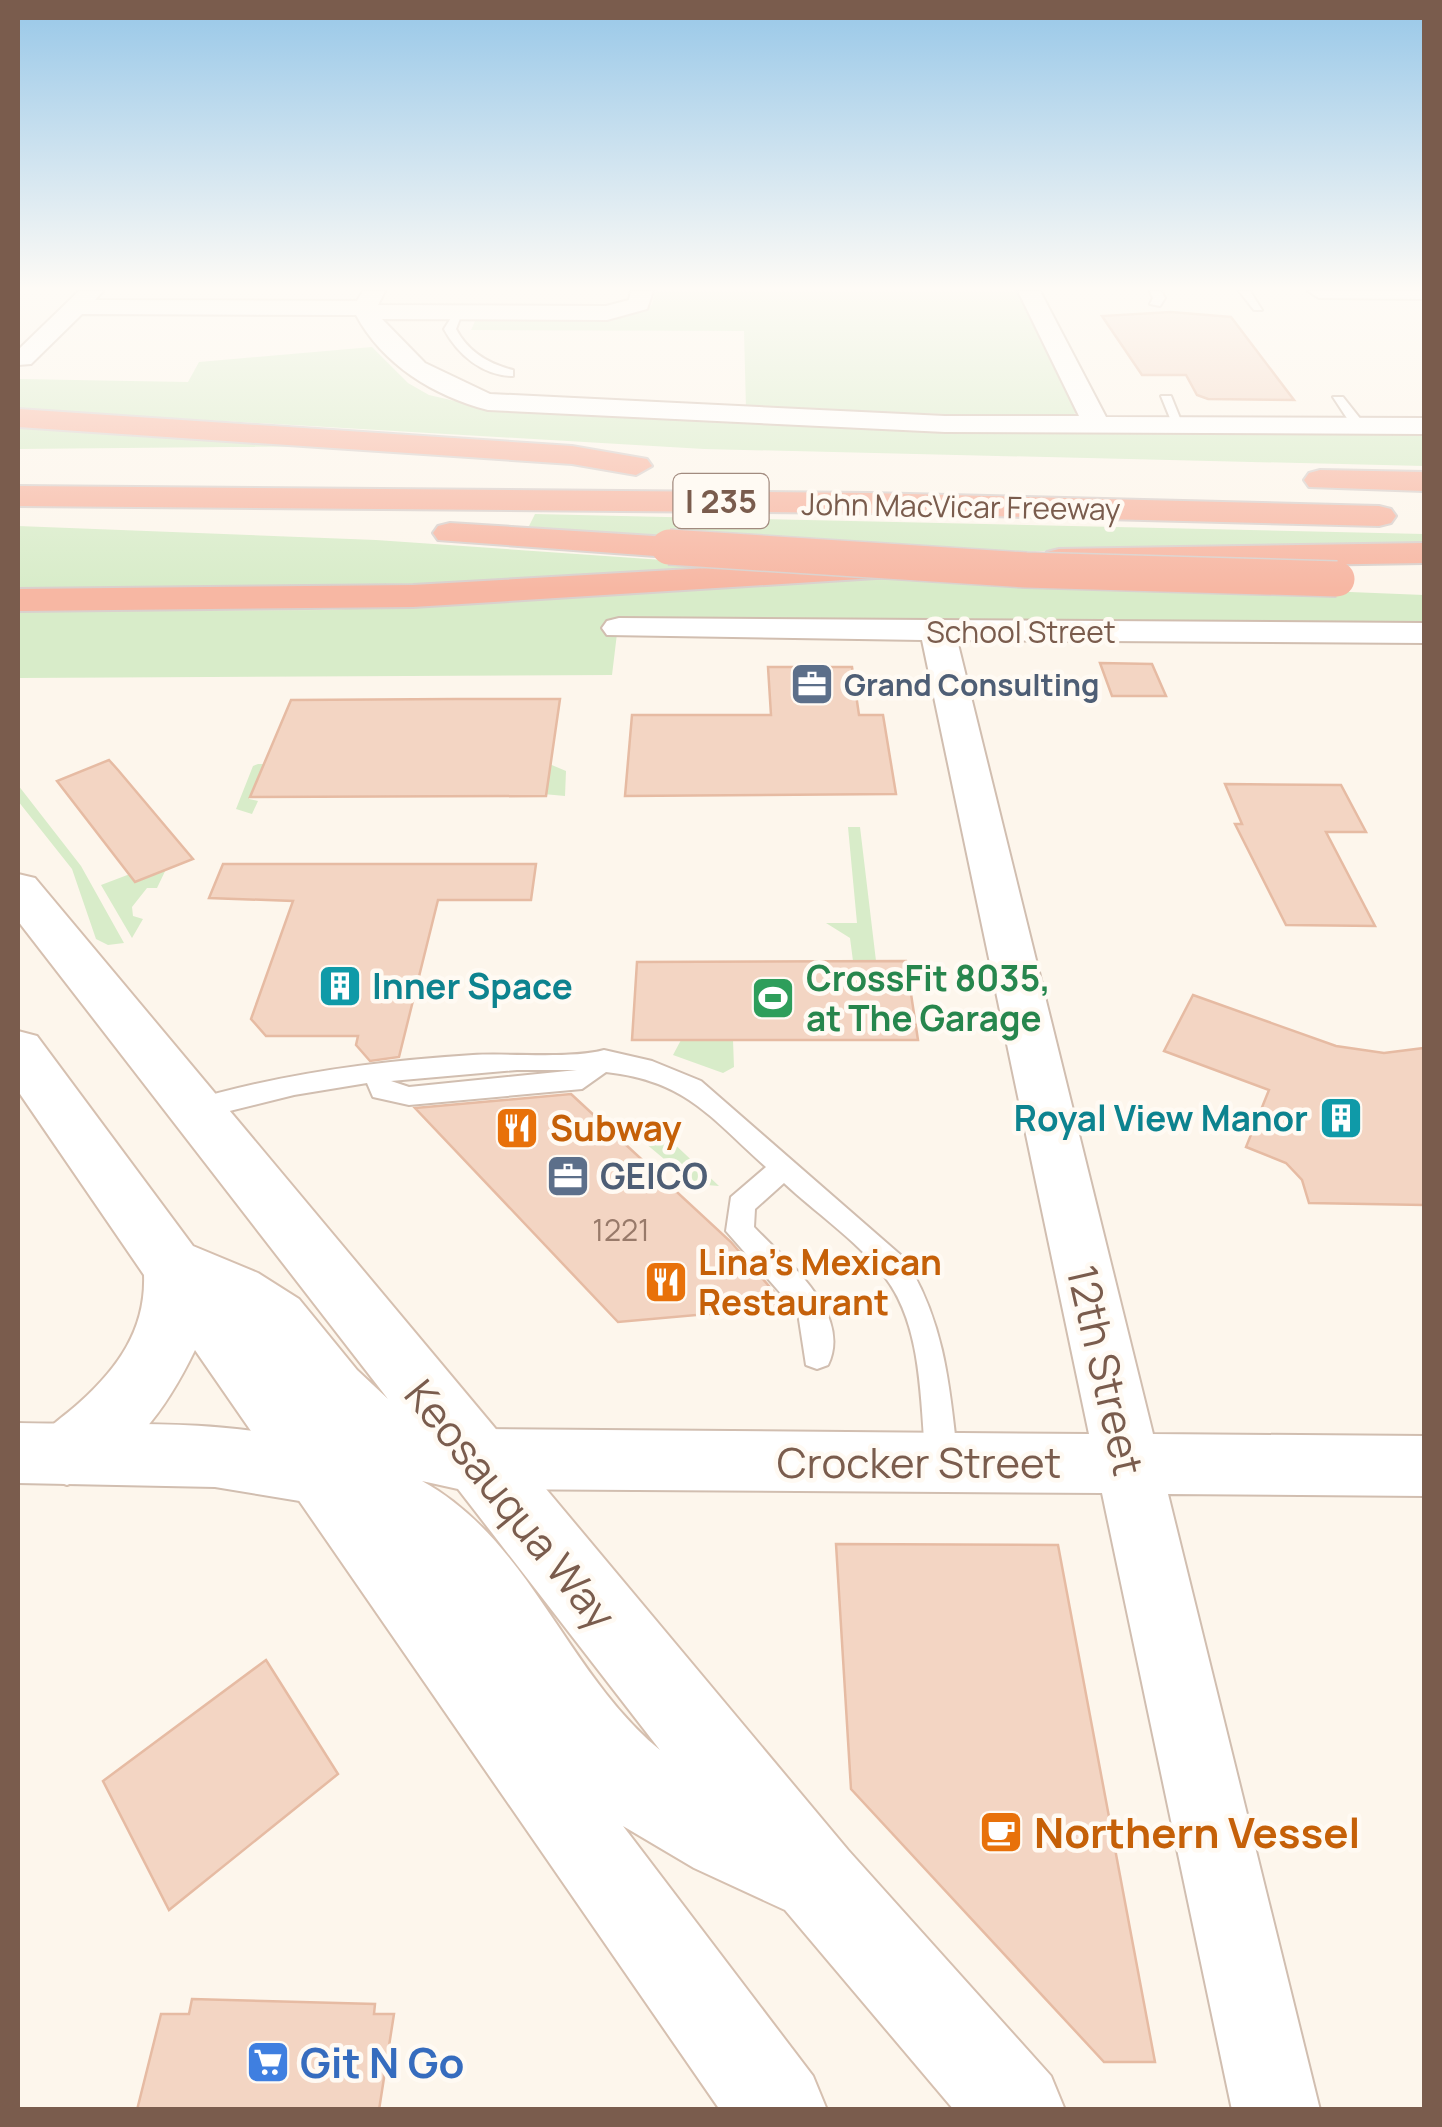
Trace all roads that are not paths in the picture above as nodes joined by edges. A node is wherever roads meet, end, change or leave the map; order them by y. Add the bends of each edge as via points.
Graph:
1 (453, 390) edge
2 (1079, 390) edge
3 (1166, 399) dead end
4 (1338, 400) dead end
5 (18, 418) edge
6 (1096, 424) junction
7 (1179, 424) junction
8 (1359, 426) junction
9 (1424, 426) edge
10 (212, 462) dead end
11 (636, 466) junction
12 (674, 466) dead end
13 (1285, 479) dead end
14 (1424, 481) edge
15 (18, 496) edge
16 (18, 516) edge
17 (1405, 517) dead end
18 (1424, 552) edge
19 (1424, 580) edge
20 (18, 600) edge
21 (618, 628) dead end
22 (937, 630) junction
23 (1424, 633) edge
24 (18, 889) edge
25 (18, 1050) edge
26 (193, 1110) junction
27 (784, 1166) junction
28 (175, 1266) junction
29 (817, 1356) dead end
30 (42, 1452) edge
31 (474, 1458) junction
32 (942, 1462) junction
33 (1128, 1464) junction
34 (1424, 1466) edge
35 (324, 1475) junction
36 (817, 1881) junction
37 (780, 2110) edge
38 (1017, 2110) edge
39 (1276, 2110) edge

1 - 6 street via 488,402 550,408
2 - 6 street
3 - 7 lane
4 - 8 lane
5 - 11 highway via 572,455
6 - 7 street
7 - 8 street
8 - 9 street
10 - 11 highway, I 235
11 - 12 highway, I 235
13 - 14 highway
15 - 17 highway, John MacVicar Freeway / I 235 via 792,502
16 - 19 highway, bridge via 296,524 1008,569
18 - 20 highway via 1106,556 413,596
21 - 22 street, School Street
22 - 23 street, School Street
22 - 33 street, 12th Street
24 - 26 main road, Keosauqua Way
25 - 28 main road
26 - 27 lane via 269,1088 604,1059 681,1080
26 - 31 main road, Keosauqua Way
27 - 29 lane via 741,1204 740,1232 812,1308
27 - 32 lane via 915,1293
28 - 30 main road via 176,1306 152,1363 116,1414 98,1434
28 - 31 main road via 261,1306 347,1406 390,1440
28 - 35 main road
30 - 35 street via 216,1457
31 - 32 street, Crocker Street
31 - 36 main road, Keosauqua Way
32 - 33 street, Crocker Street
33 - 34 street, Crocker Street
33 - 39 street, 12th Street
35 - 36 main road via 377,1494 422,1521 473,1575 603,1753 662,1806
35 - 37 main road
36 - 38 main road, Keosauqua Way

